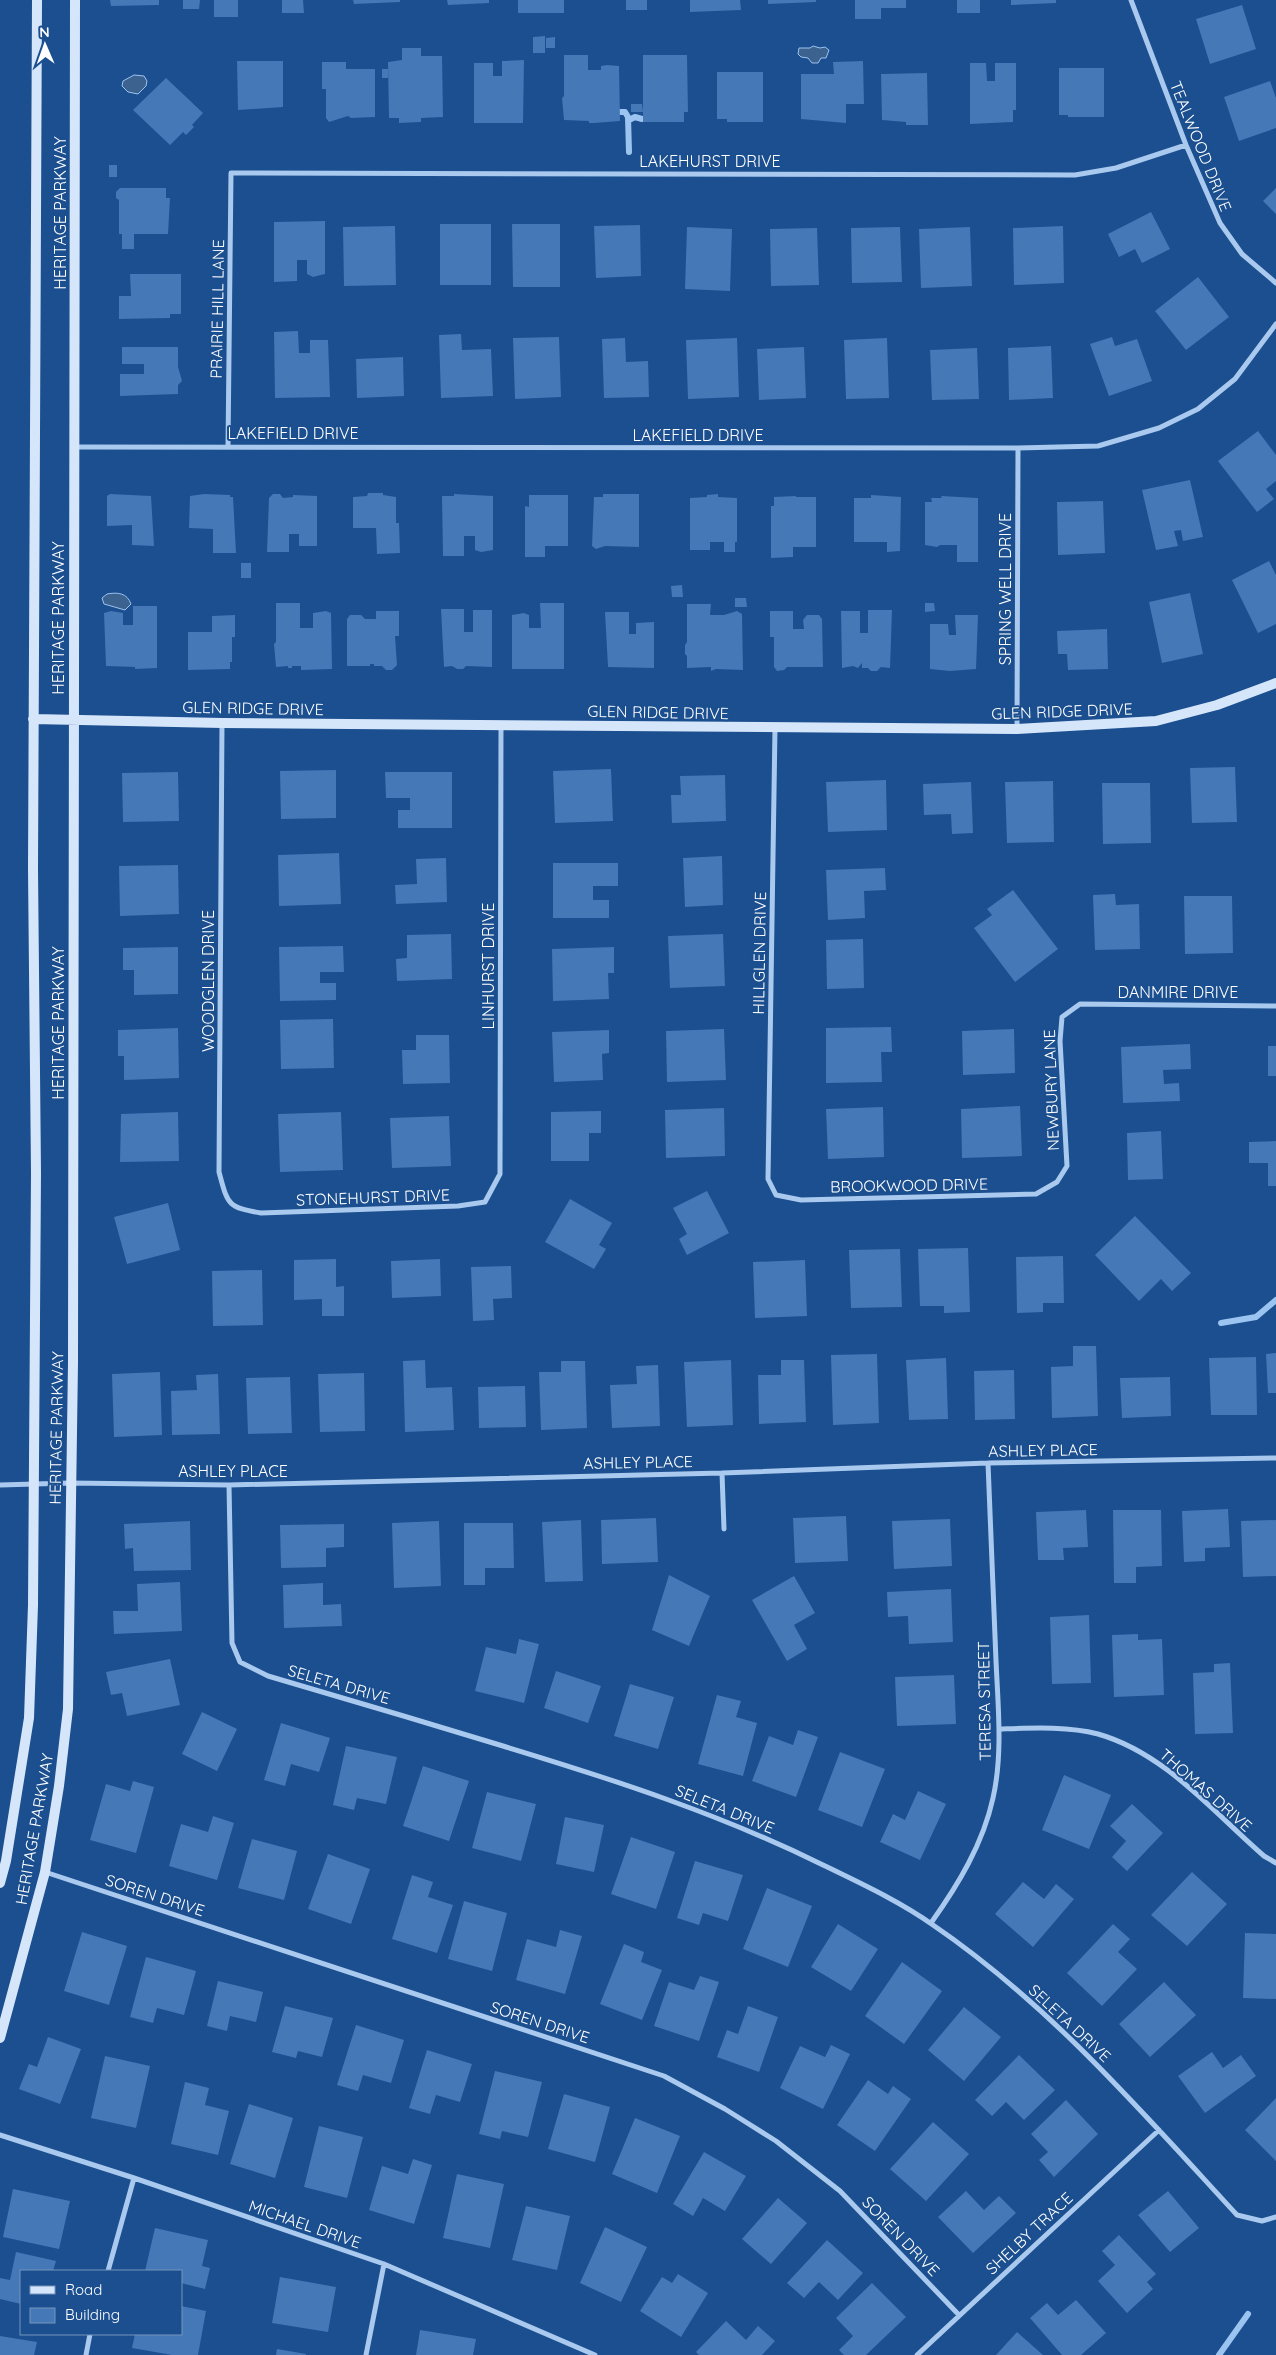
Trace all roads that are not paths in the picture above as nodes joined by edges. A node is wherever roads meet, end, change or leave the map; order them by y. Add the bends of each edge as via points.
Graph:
1 (37, 0) edge
2 (76, 0) edge
3 (1131, 0) edge
4 (1186, 145) junction
5 (231, 173) joint
6 (1276, 283) edge
7 (1276, 324) edge
8 (228, 446) junction
9 (74, 447) junction
10 (1018, 448) junction
11 (1276, 683) edge
12 (33, 719) junction
13 (73, 721) junction
14 (222, 723) junction
15 (501, 725) junction
16 (775, 728) junction
17 (1017, 729) junction
18 (1080, 1004) joint
19 (1276, 1006) edge
20 (768, 1179) joint
21 (1057, 1182) joint
22 (485, 1202) joint
23 (261, 1213) joint
24 (1276, 1458) edge
25 (988, 1463) junction
26 (722, 1473) junction
27 (70, 1483) junction
28 (0, 1485) edge
29 (35, 1485) junction
30 (229, 1485) junction
31 (724, 1529) dead end
32 (999, 1729) junction
33 (1276, 1863) edge
34 (45, 1872) junction
35 (0, 1883) edge
36 (931, 1923) junction
37 (0, 2038) edge
38 (1159, 2130) junction
39 (0, 2135) edge
40 (134, 2178) junction
41 (1276, 2217) edge
42 (384, 2264) junction
43 (108, 2270) edge
44 (959, 2315) junction
45 (90, 2335) edge
46 (86, 2355) edge
47 (366, 2355) edge
48 (595, 2355) edge
49 (917, 2355) edge

1 - 12 main road, HERITAGE PARKWAY
2 - 9 main road, HERITAGE PARKWAY
3 - 4 street, TEALWOOD DRIVE
4 - 5 street, LAKEHURST DRIVE via 1116,168 1075,175
4 - 6 street, TEALWOOD DRIVE via 1220,223 1242,254
5 - 8 street, PRAIRIE HILL LANE
7 - 10 street, LAKEFIELD DRIVE via 1235,379 1198,409 1159,428 1098,446
8 - 9 street, LAKEFIELD DRIVE
8 - 10 street, LAKEFIELD DRIVE
9 - 13 main road, HERITAGE PARKWAY
10 - 17 street, SPRING WELL DRIVE
11 - 17 main road, GLEN RIDGE DRIVE via 1217,705 1156,721
12 - 13 main road, GLEN RIDGE DRIVE
12 - 29 main road, HERITAGE PARKWAY
13 - 14 main road, GLEN RIDGE DRIVE
13 - 27 main road, HERITAGE PARKWAY via 73,1362
14 - 15 main road, GLEN RIDGE DRIVE
14 - 23 street, WOODGLEN DRIVE via 219,1172 226,1196 237,1208
15 - 16 main road, GLEN RIDGE DRIVE
15 - 22 street, LINHURST DRIVE via 500,1174
16 - 17 main road, GLEN RIDGE DRIVE
16 - 20 street, HILLGLEN DRIVE
18 - 19 street, DANMIRE DRIVE
18 - 21 street, NEWBURY LANE via 1062,1017 1060,1041 1067,1166
20 - 21 street, BROOKWOOD DRIVE via 776,1195 800,1200 1036,1194
22 - 23 street, STONEHURST DRIVE via 458,1206
24 - 25 street, ASHLEY PLACE
25 - 26 street, ASHLEY PLACE
25 - 32 street, TERESA STREET
26 - 30 street, ASHLEY PLACE
26 - 31 street
27 - 29 street, ASHLEY PLACE
27 - 30 street, ASHLEY PLACE
27 - 34 main road, HERITAGE PARKWAY via 68,1709
28 - 29 street, ASHLEY PLACE
29 - 35 main road, HERITAGE PARKWAY via 29,1718
30 - 36 street, SELETA DRIVE via 232,1643 240,1662 268,1676 582,1770 699,1809 793,1850
32 - 33 street, THOMAS DRIVE via 1064,1729 1097,1734 1124,1743 1200,1797 1264,1856
32 - 36 street, TERESA STREET via 998,1777 987,1821 955,1889
34 - 37 main road, HERITAGE PARKWAY
34 - 44 street, SOREN DRIVE via 664,2076 776,2141 840,2191
36 - 38 street, SELETA DRIVE via 1038,2007
38 - 41 street, SELETA DRIVE via 1237,2215 1262,2221
38 - 44 street, SHELBY TRACE
39 - 40 street, MICHAEL DRIVE
40 - 42 street, MICHAEL DRIVE
40 - 43 street
42 - 47 street
42 - 48 street, MICHAEL DRIVE
44 - 49 street, SHELBY TRACE
45 - 46 street

